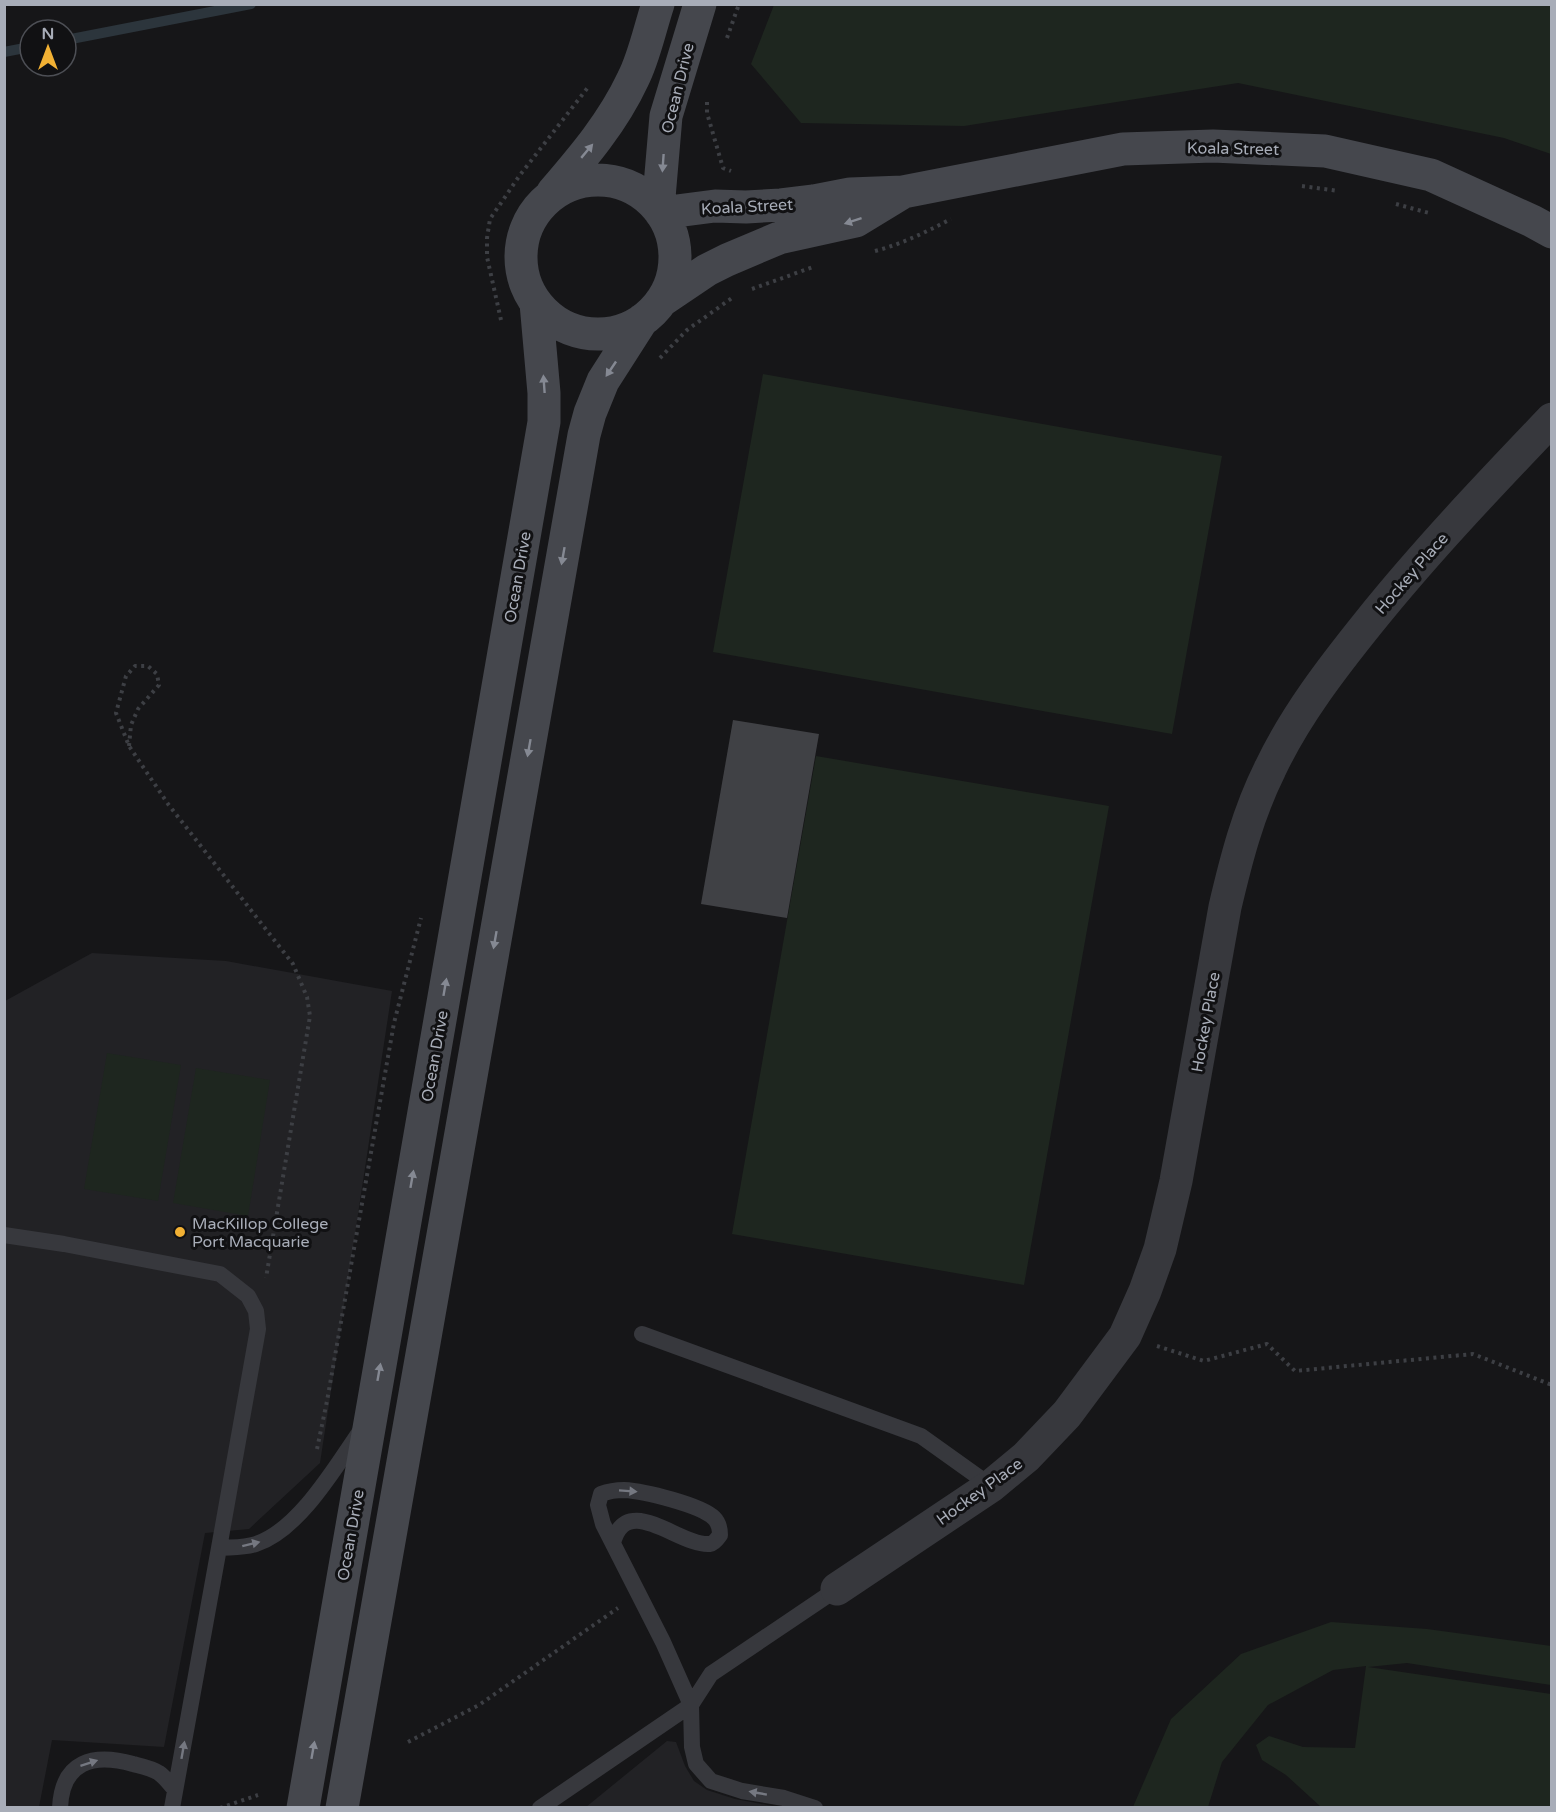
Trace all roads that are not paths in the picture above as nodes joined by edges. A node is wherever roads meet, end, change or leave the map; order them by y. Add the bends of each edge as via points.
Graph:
1 (658, 4) edge
2 (700, 4) edge
3 (903, 192) junction
4 (550, 196) junction
5 (660, 211) junction
6 (1551, 232) edge
7 (536, 303) junction
8 (652, 310) junction
9 (1551, 419) edge
10 (4, 1235) edge
11 (642, 1334) dead end
12 (371, 1415) junction
13 (991, 1486) junction
14 (613, 1543) junction
15 (219, 1548) junction
16 (837, 1590) joint
17 (691, 1705) junction
18 (175, 1790) junction
19 (60, 1808) edge
20 (172, 1808) edge
21 (303, 1808) edge
22 (342, 1808) edge
23 (540, 1808) edge
24 (815, 1808) edge

4 -> 1 main road via 595,142 634,78
2 -> 5 main road, Ocean Drive via 666,116
3 - 5 main road, Koala Street via 850,194 781,205
3 - 6 main road, Koala Street via 1123,149 1213,146 1325,150 1431,175
3 -> 8 main road, Koala Street via 856,221 779,238 727,260
4 - 5 main road via 576,182 607,180 644,194
4 - 7 main road via 533,213 521,243 522,274
5 - 8 main road via 670,229 675,256 670,285
7 - 8 main road via 549,317 567,327 595,334 615,332
12 -> 7 main road, Ocean Drive via 542,432 544,393
8 -> 22 main road via 603,381 584,435
9 - 13 street, Hockey Place via 1456,521 1340,657 1270,768 1233,871 1176,1181 1160,1249 1145,1291 1125,1336 1067,1414 1026,1457
10 - 15 lane via 220,1274 248,1296 256,1311 258,1329
11 - 13 lane via 921,1436
15 -> 12 lane via 246,1546 266,1539 303,1510
21 -> 12 main road, Ocean Drive
13 - 16 street, Hockey Place
14 -> 14 lane via 598,1505 602,1494 611,1491 642,1492 697,1508 720,1527 720,1535 709,1544 644,1521 633,1521 616,1532
14 - 17 lane
18 -> 15 lane
16 - 17 lane via 711,1674
17 - 23 lane
24 -> 17 lane via 711,1781 696,1764
19 -> 18 lane via 60,1793 70,1773 83,1763 102,1759 120,1760 158,1772
18 - 20 lane

